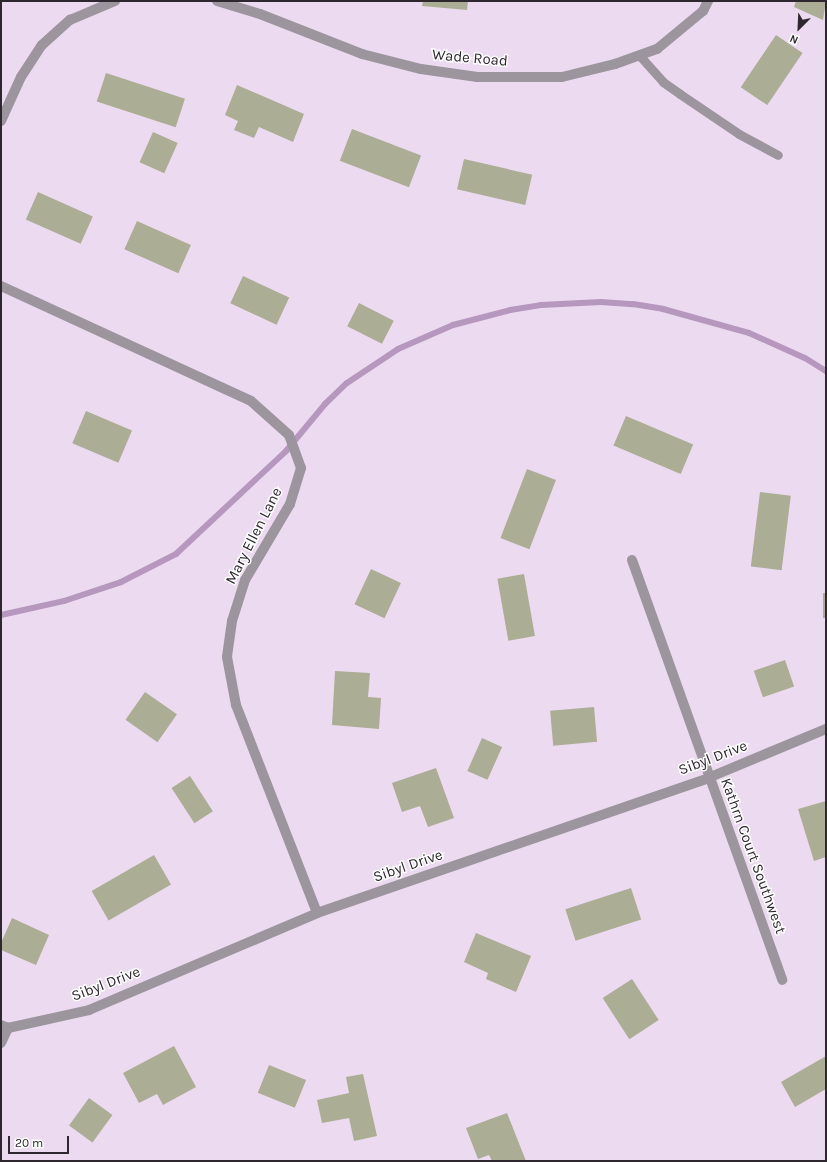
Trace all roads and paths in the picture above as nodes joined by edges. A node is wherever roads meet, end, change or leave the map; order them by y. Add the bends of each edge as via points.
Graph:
1 (115, 1) edge
2 (217, 1) edge
3 (708, 1) edge
4 (639, 55) junction
5 (1, 121) edge
6 (778, 155) dead end
7 (1, 286) edge
8 (632, 560) dead end
9 (826, 729) edge
10 (708, 778) junction
11 (317, 913) junction
12 (782, 980) dead end
13 (4, 1026) edge
14 (1, 1043) edge

1 - 5 street via 70,20 42,45 21,77
2 - 4 street, Wade Road via 260,14 362,54 421,69 470,76 562,77
3 - 4 street, Wade Road via 703,11 657,49
4 - 6 lane via 663,82 739,134
7 - 11 street, Mary Ellen Lane via 251,401 288,434 301,468 290,504 245,580 232,621 227,657 236,705
8 - 10 street, Kathrn Court Southwest
9 - 10 street, Sibyl Drive
10 - 11 street, Sibyl Drive
10 - 12 street, Kathrn Court Southwest
11 - 13 street, Sibyl Drive via 89,1010
13 - 14 street

